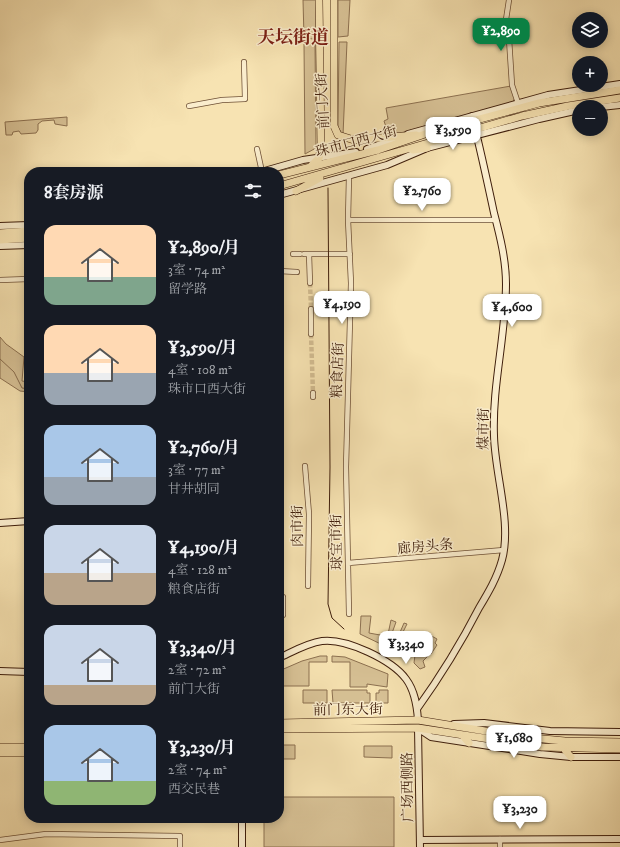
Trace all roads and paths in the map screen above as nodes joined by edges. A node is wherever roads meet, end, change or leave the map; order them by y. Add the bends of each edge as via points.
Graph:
1 (319, 0) edge
2 (334, 0) edge
3 (509, 0) edge
4 (244, 62) dead end
5 (620, 84) edge
6 (620, 90) edge
7 (620, 98) edge
8 (518, 103) junction
9 (620, 105) edge
10 (189, 106) dead end
11 (568, 106) junction
12 (608, 106) edge
13 (572, 107) edge
14 (572, 111) edge
15 (472, 118) junction
16 (476, 132) junction
17 (428, 134) junction
18 (402, 136) junction
19 (427, 148) junction
20 (257, 150) dead end
21 (378, 150) junction
22 (401, 151) junction
23 (319, 158) junction
24 (260, 167) edge
25 (278, 167) edge
26 (309, 167) junction
27 (332, 172) junction
28 (284, 174) edge
29 (349, 176) junction
30 (284, 185) edge
31 (296, 191) junction
32 (284, 194) edge
33 (348, 220) junction
34 (496, 220) junction
35 (24, 225) edge
36 (0, 226) edge
37 (24, 231) edge
38 (0, 233) edge
39 (24, 238) edge
40 (0, 240) edge
41 (24, 245) edge
42 (0, 246) edge
43 (293, 254) dead end
44 (305, 254) junction
45 (350, 254) junction
46 (284, 271) edge
47 (297, 272) dead end
48 (24, 279) edge
49 (0, 280) edge
50 (310, 283) tunnel mouth
51 (310, 309) tunnel mouth
52 (311, 334) tunnel mouth
53 (305, 466) dead end
54 (347, 470) joint
55 (24, 521) edge
56 (0, 523) edge
57 (504, 550) junction
58 (348, 563) junction
59 (308, 586) dead end
60 (349, 614) dead end
61 (284, 656) edge
62 (0, 671) edge
63 (24, 672) edge
64 (417, 709) junction
65 (284, 723) edge
66 (418, 724) junction
67 (441, 725) junction
68 (284, 729) edge
69 (620, 732) edge
70 (462, 734) junction
71 (620, 742) edge
72 (469, 743) junction
73 (0, 747) edge
74 (24, 747) edge
75 (564, 749) junction
76 (620, 749) edge
77 (0, 753) edge
78 (24, 753) edge
79 (571, 757) junction
80 (620, 757) edge
81 (242, 823) edge
82 (500, 839) junction
83 (620, 839) edge
84 (0, 840) edge
85 (420, 840) junction
86 (180, 847) edge
87 (242, 847) edge
88 (420, 847) edge
89 (500, 847) edge

1 - 23 main road, 前门大街
2 - 18 main road, 前门大街 via 335,131 338,135 354,140
3 - 8 street via 505,26 509,39 512,84
4 - 10 street via 245,99
5 - 8 street, 珠市口西大街
6 - 15 main road, 珠市口西大街
7 - 11 main road, 珠市口西大街
8 - 15 street, 珠市口西大街
9 - 12 street
11 - 13 main road
11 - 16 main road, 珠市口西大街 via 522,116
14 - 16 street, 珠市口西大街
15 - 16 street, 煤市街
15 - 17 main road, 珠市口西大街
15 - 18 street, 珠市口西大街
16 - 19 street, 珠市口西大街
16 - 22 main road, 珠市口西大街 via 427,142
16 - 34 street, 煤市街
17 - 18 main road
17 - 21 main road, 珠市口西大街
18 - 21 main road
18 - 23 street, 珠市口西大街 via 373,148
19 - 22 main road
19 - 29 street, 珠市口西大街 via 387,165
20 - 24 street
21 - 26 main road, 珠市口西大街
22 - 27 main road, 珠市口西大街
23 - 25 street, 珠市口西大街
23 - 26 main road
26 - 28 main road, 珠市口西大街
27 - 30 main road
27 - 31 main road
29 - 31 street, 珠市口西大街
29 - 33 street, 粮食店街
31 - 32 street, 珠市口西大街
33 - 34 street
33 - 45 street, 粮食店街
34 - 57 street, 煤市街 via 506,284 494,431 504,526
35 - 36 street
37 - 38 main road
39 - 40 main road
41 - 42 street
43 - 44 street
44 - 45 street
44 - 50 street
45 - 54 street, 粮食店街
46 - 47 street
48 - 49 street
51 - 52 street
53 - 59 street, 肉市街 via 309,514
54 - 58 street, 球宝市街
55 - 56 street
57 - 58 street, 廊房头条
57 - 64 street, 煤市街 via 495,579 473,620
58 - 60 street, 球宝市街
61 - 64 street via 321,641 338,641 353,646 378,657 406,679
62 - 63 street
64 - 66 street, 广场西侧路
65 - 66 main road, 前门东大街
66 - 67 main road
66 - 68 main road, 前门东大街
66 - 70 main road
66 - 72 street via 431,737
66 - 85 street, 广场西侧路
67 - 69 street via 484,723 550,731
67 - 71 main road via 540,739
70 - 72 main road
70 - 75 main road
72 - 79 street
73 - 74 main road
75 - 76 main road
75 - 79 main road
77 - 78 main road
79 - 80 street
81 - 87 street
82 - 83 street
82 - 85 street
82 - 89 street
84 - 86 street via 46,834 180,836
85 - 88 street, 广场西侧路

